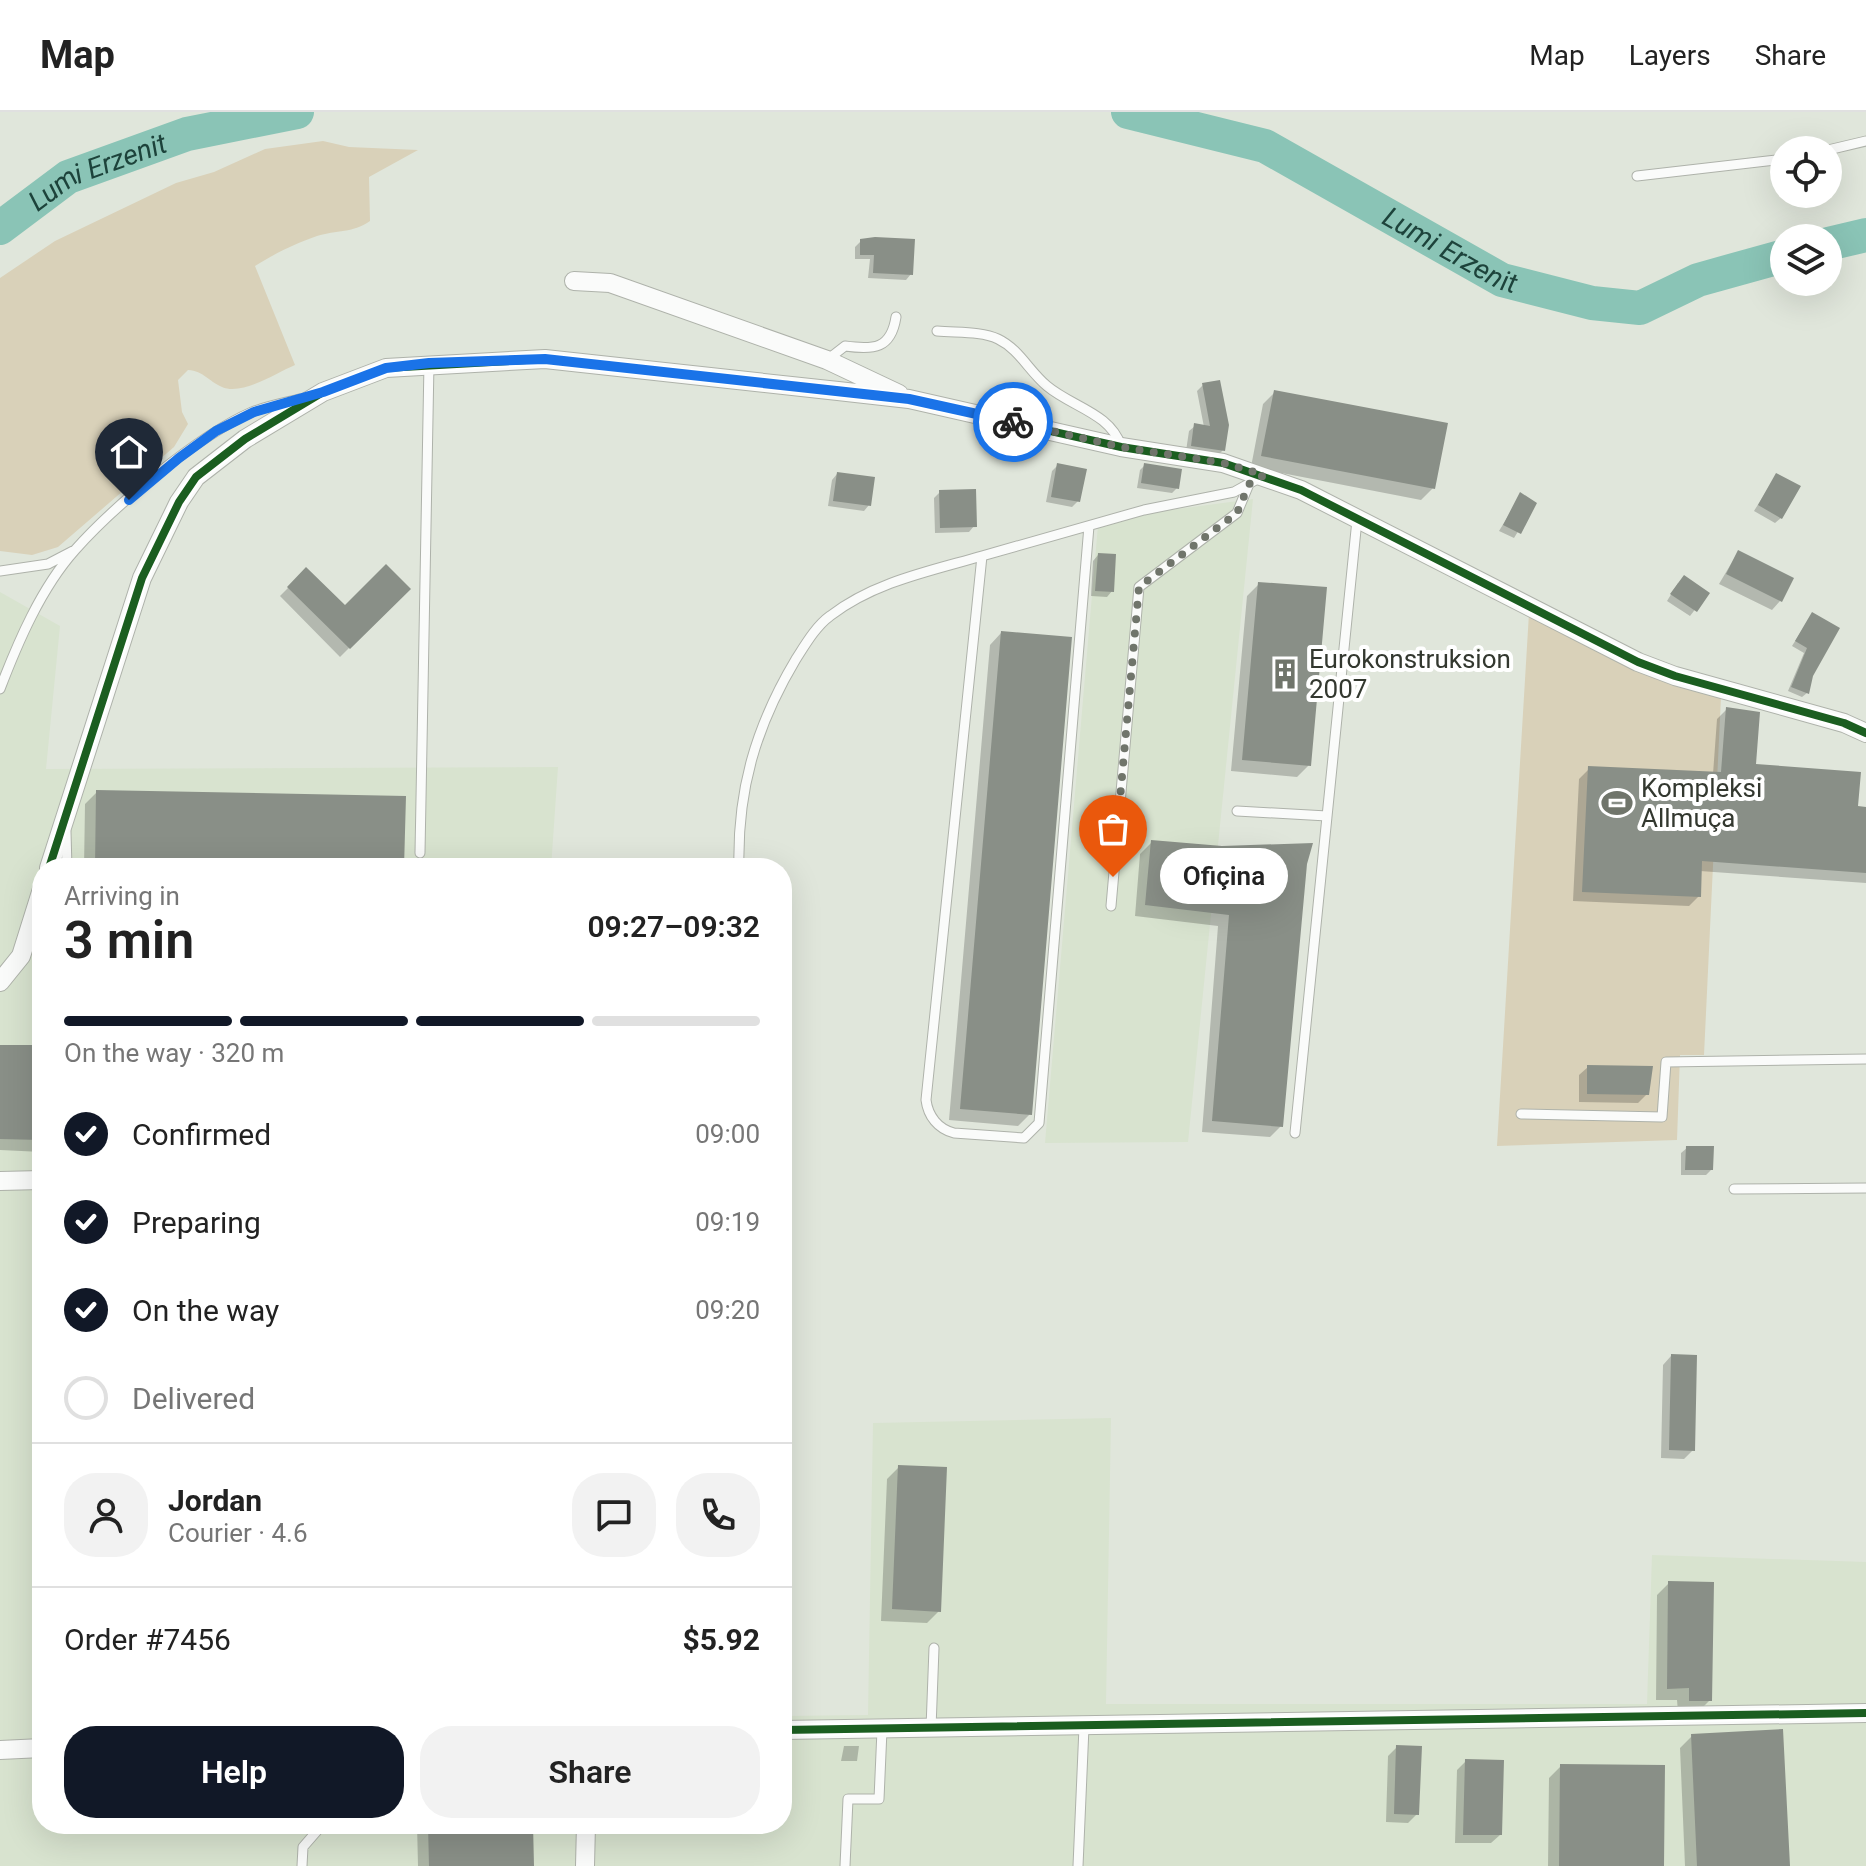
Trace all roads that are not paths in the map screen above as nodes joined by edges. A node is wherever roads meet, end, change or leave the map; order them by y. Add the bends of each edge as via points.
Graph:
1 (1866, 141) edge
2 (1842, 147) edge
3 (1770, 161) edge
4 (1637, 176) dead end
5 (574, 281) dead end
6 (896, 317) dead end
7 (937, 331) dead end
8 (827, 360) junction
9 (429, 363) junction
10 (323, 392) junction
11 (909, 399) junction
12 (1121, 447) junction
13 (1257, 479) junction
14 (1357, 520) junction
15 (1089, 526) junction
16 (75, 550) junction
17 (982, 556) junction
18 (0, 571) edge
19 (0, 689) edge
20 (1866, 733) edge
21 (1237, 811) dead end
22 (66, 813) junction
23 (1327, 816) junction
24 (420, 853) dead end
25 (52, 858) edge
26 (67, 858) edge
27 (740, 858) edge
28 (1111, 906) dead end
29 (32, 921) edge
30 (0, 982) edge
31 (1866, 1059) edge
32 (1521, 1114) dead end
33 (1295, 1133) dead end
34 (32, 1180) edge
35 (0, 1181) edge
36 (1866, 1188) edge
37 (1734, 1189) dead end
38 (934, 1648) dead end
39 (1866, 1713) edge
40 (1084, 1727) junction
41 (931, 1729) junction
42 (792, 1730) edge
43 (882, 1730) junction
44 (32, 1748) edge
45 (0, 1750) edge
46 (314, 1834) edge
47 (586, 1834) edge
48 (302, 1866) edge
49 (585, 1866) edge
50 (845, 1866) edge
51 (1078, 1866) edge

1 - 2 lane
3 - 4 lane
5 - 8 street via 610,283
6 - 8 lane via 893,334 881,347 845,346
7 - 12 lane via 999,339 1049,388 1110,425
8 - 11 street
9 - 10 street via 386,368
9 - 11 street via 545,359
9 - 24 lane
10 - 16 lane via 254,412 216,431
10 - 22 street via 220,455 179,502 142,578
11 - 12 street
12 - 13 street via 1223,463
13 - 14 street
13 - 15 lane via 1234,492
13 - 28 lane via 1237,513 1139,587
14 - 20 street via 1638,662
14 - 23 lane
15 - 17 lane
15 - 17 lane via 1041,1112 1033,1133 1013,1139 943,1130 926,1100
16 - 18 lane via 48,564
16 - 19 lane via 38,606
17 - 27 lane via 878,587 828,617 805,644 766,713 749,757
21 - 23 lane
22 - 25 street
22 - 26 lane
23 - 33 lane
29 - 30 street via 21,956
31 - 32 lane via 1666,1062 1662,1117
34 - 35 street
36 - 37 lane
38 - 41 lane
39 - 40 street
40 - 41 street
40 - 51 lane
41 - 43 street
42 - 43 street
43 - 50 lane via 879,1799 848,1799
44 - 45 street
46 - 48 lane via 303,1847
47 - 49 street

